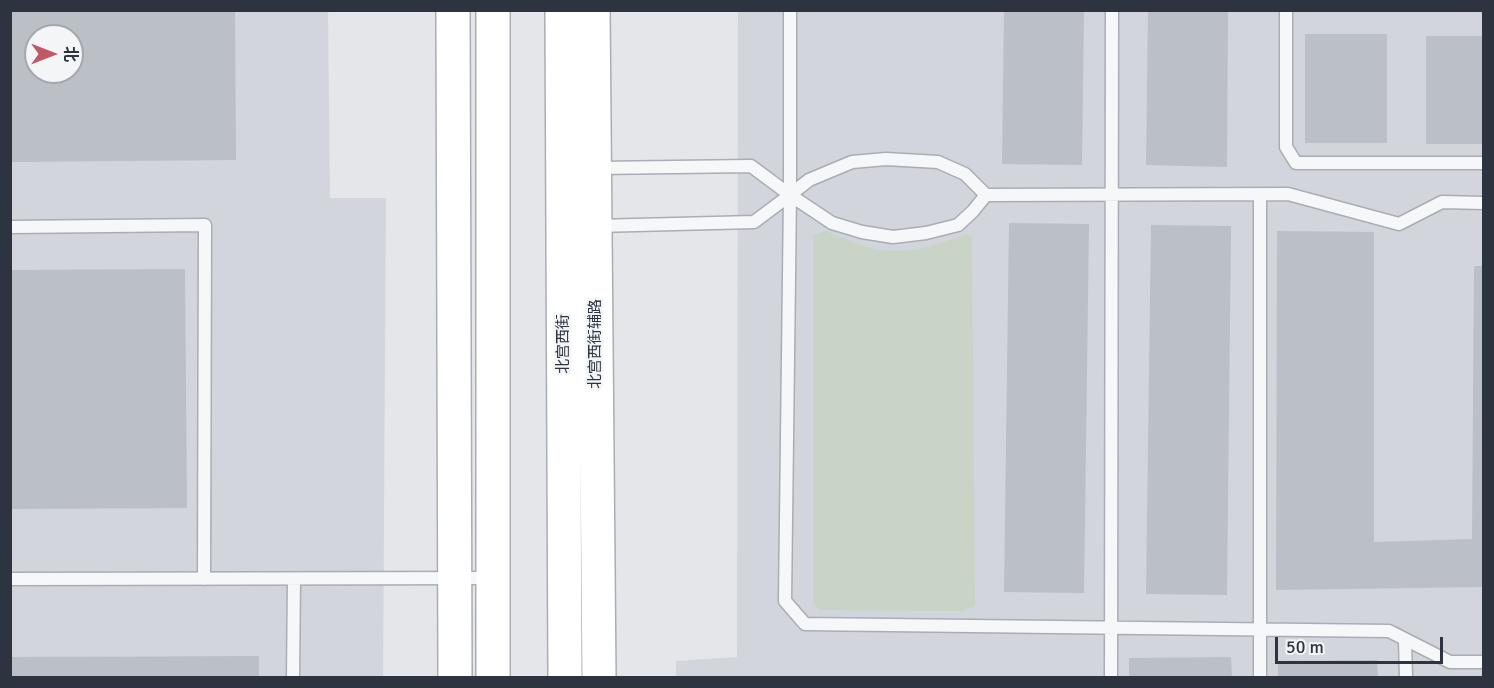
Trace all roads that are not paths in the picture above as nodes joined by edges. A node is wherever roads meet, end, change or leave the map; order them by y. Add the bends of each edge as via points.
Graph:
1 (453, 10) edge
2 (494, 10) edge
3 (562, 10) edge
4 (593, 10) edge
5 (790, 10) edge
6 (1112, 10) edge
7 (1286, 10) edge
8 (1484, 163) edge
9 (579, 168) junction
10 (790, 195) junction
11 (986, 195) junction
12 (1112, 195) junction
13 (1260, 195) junction
14 (1484, 203) edge
15 (579, 226) junction
16 (10, 227) edge
17 (455, 578) junction
18 (494, 578) junction
19 (10, 579) edge
20 (204, 579) junction
21 (294, 579) junction
22 (1111, 628) junction
23 (1260, 630) junction
24 (1405, 640) junction
25 (1484, 662) edge
26 (293, 678) edge
27 (455, 678) edge
28 (494, 678) edge
29 (565, 678) edge
30 (599, 678) edge
31 (1111, 678) edge
32 (1260, 678) edge
33 (1406, 678) edge

1 - 17 street
2 - 18 street
3 - 9 street
4 - 9 street, 北宫西街辅路
5 - 10 lane
6 - 12 lane
7 - 8 lane via 1286,147 1296,163
9 - 10 lane via 751,166
9 - 15 street, 北宫西街辅路
10 - 11 lane via 809,180 852,162 886,159 938,162 965,174
10 - 11 lane via 832,223 893,237 958,225
10 - 15 lane via 754,222
10 - 22 lane via 785,601 805,624
11 - 12 lane
12 - 13 lane
12 - 22 lane
13 - 14 lane via 1288,194 1399,224 1442,202
13 - 23 lane
15 - 29 street, 北宫西街
15 - 30 street, 北宫西街辅路
16 - 20 lane via 205,225
17 - 18 lane
17 - 21 lane
17 - 27 street
18 - 28 street
19 - 20 lane
20 - 21 lane
21 - 26 lane
22 - 23 lane
22 - 31 lane
23 - 24 lane via 1389,631
23 - 32 lane
24 - 25 lane via 1450,662
24 - 33 lane

